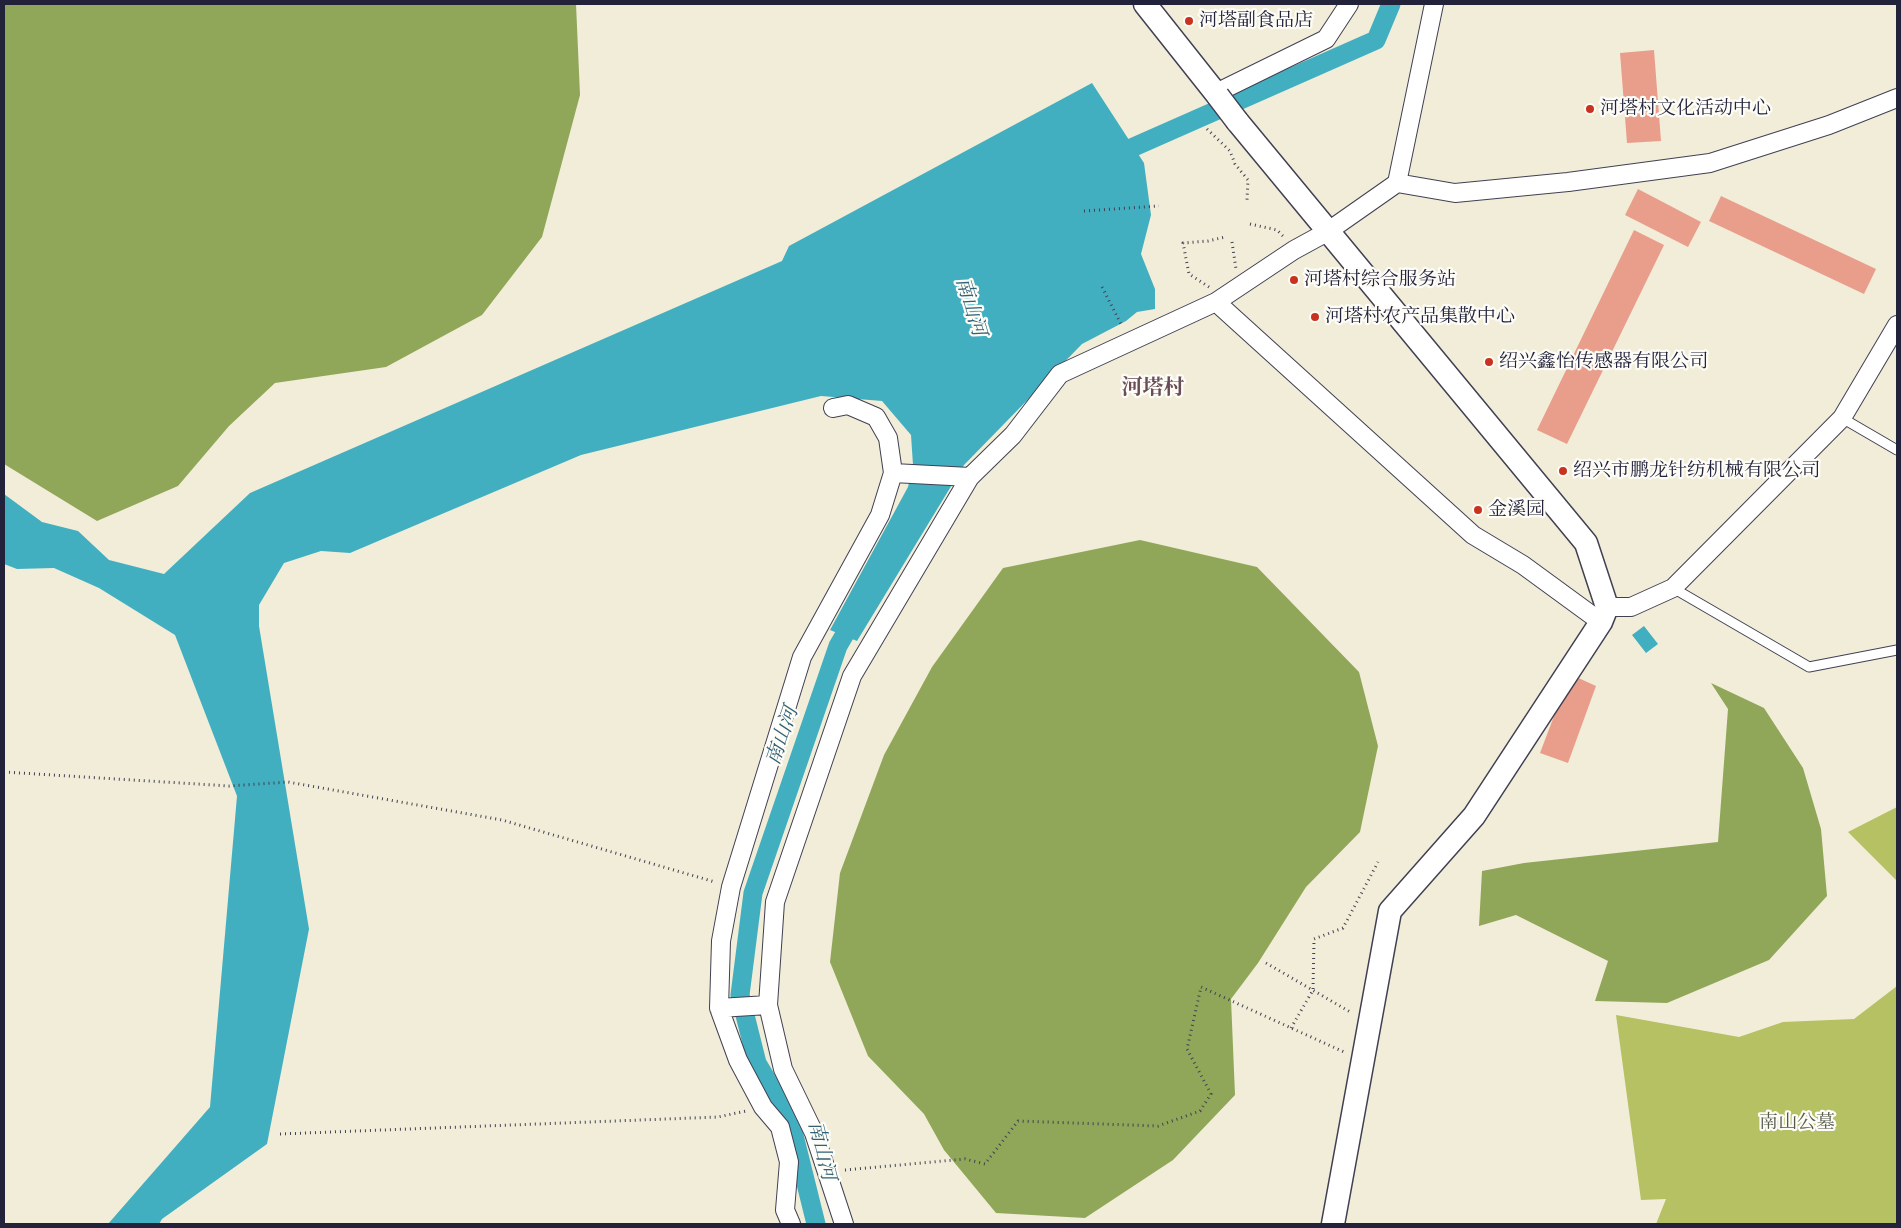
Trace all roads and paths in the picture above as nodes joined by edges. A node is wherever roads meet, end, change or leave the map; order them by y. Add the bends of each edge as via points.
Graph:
1 (1145, 4) edge
2 (1349, 4) edge
3 (1434, 4) edge
4 (1217, 95) junction
5 (1897, 98) edge
6 (1207, 128) dead end
7 (1397, 184) junction
8 (1247, 200) dead end
9 (1159, 206) dead end
10 (1084, 211) dead end
11 (1250, 224) dead end
12 (1327, 232) junction
13 (1225, 237) dead end
14 (1232, 242) dead end
15 (1294, 250) junction
16 (1102, 287) dead end
17 (1226, 295) junction
18 (1897, 325) edge
19 (1130, 340) junction
20 (833, 408) dead end
21 (1842, 418) junction
22 (1897, 450) edge
23 (893, 473) junction
24 (970, 478) junction
25 (1673, 588) junction
26 (1604, 615) junction
27 (1897, 650) edge
28 (4, 772) edge
29 (1378, 862) dead end
30 (731, 887) junction
31 (1266, 963) dead end
32 (1313, 990) junction
33 (768, 1006) junction
34 (719, 1008) junction
35 (1370, 1023) junction
36 (1291, 1028) junction
37 (1363, 1060) junction
38 (763, 1107) junction
39 (280, 1134) dead end
40 (827, 1172) junction
41 (791, 1224) edge
42 (844, 1224) edge
43 (1333, 1224) edge

1 - 4 street
2 - 4 street via 1326,39
3 - 7 street
4 - 12 street, bridge
5 - 7 street via 1829,125 1710,163 1455,193
6 - 8 path via 1230,151 1235,164 1248,180
7 - 12 street
9 - 10 path
11 - 15 path via 1277,230
12 - 15 street
12 - 26 street via 1586,543
13 - 17 path via 1183,243 1189,274
14 - 17 path
15 - 17 street
16 - 19 path
17 - 19 street
17 - 26 street via 1473,535
18 - 21 street
19 - 24 street via 1060,374 1014,435
20 - 23 street via 848,405 876,417 888,438
21 - 22 lane
21 - 25 street
23 - 24 street
23 - 30 street via 880,515 802,658
24 - 33 street via 852,676 776,902
25 - 26 street
25 - 27 lane via 1810,667
26 - 35 street via 1474,816 1390,911
28 - 30 path via 228,786 288,782 502,820
29 - 32 path via 1343,928 1314,939
30 - 34 street via 721,941
31 - 32 path
32 - 35 path
32 - 36 path
33 - 34 street
33 - 40 street via 783,1069 814,1133
34 - 38 street via 738,1060
35 - 37 street
36 - 37 path
36 - 40 path via 1202,987 1187,1049 1211,1094 1200,1111 1158,1126 1018,1121 985,1164 965,1159
37 - 43 street
38 - 39 path via 718,1117
38 - 41 street via 780,1127 789,1162 785,1210
40 - 42 street

